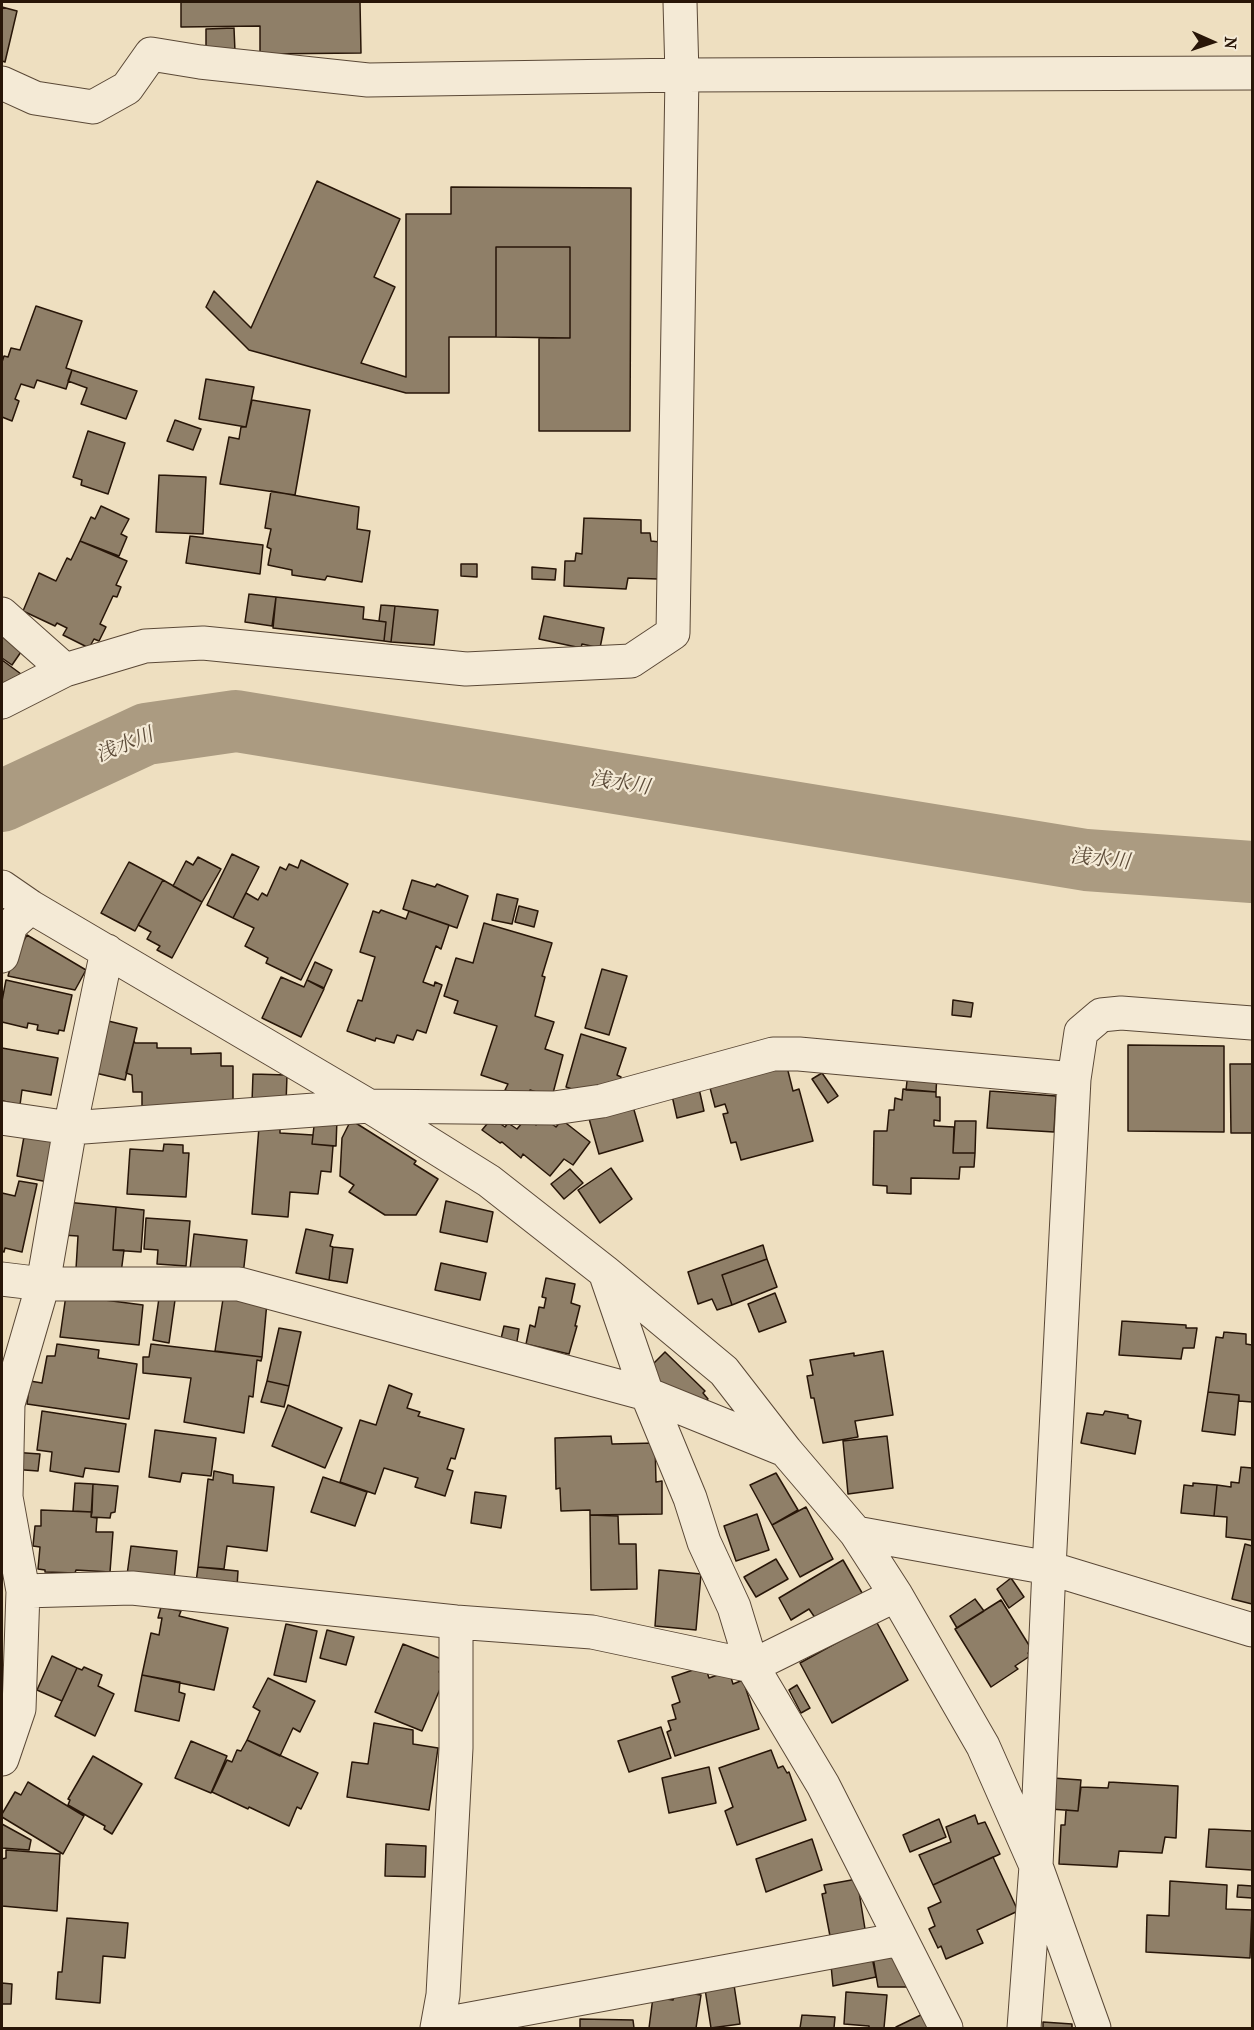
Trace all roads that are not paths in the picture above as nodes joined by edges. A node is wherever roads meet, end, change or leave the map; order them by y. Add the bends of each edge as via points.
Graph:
1 (680, 2) edge
2 (1252, 73) edge
3 (682, 75) junction
4 (2, 83) edge
5 (2, 614) edge
6 (65, 670) junction
7 (2, 702) edge
8 (17, 897) edge
9 (107, 951) junction
10 (2, 956) edge
11 (1252, 1023) edge
12 (1074, 1079) junction
13 (369, 1106) junction
14 (2, 1118) edge
15 (70, 1128) junction
16 (605, 1272) junction
17 (2, 1279) edge
18 (43, 1284) junction
19 (647, 1394) junction
20 (786, 1451) junction
21 (856, 1533) junction
22 (1049, 1568) junction
23 (23, 1591) junction
24 (896, 1595) junction
25 (456, 1622) junction
26 (1252, 1630) edge
27 (752, 1666) junction
28 (2, 1759) edge
29 (1036, 1866) junction
30 (901, 1939) junction
31 (437, 2027) edge
32 (946, 2028) edge
33 (1024, 2028) edge
34 (1094, 2028) edge

1 - 3 street
2 - 3 street
3 - 4 street via 368,80 152,54 127,88 93,108 35,98
3 - 6 street via 673,633 631,661 466,669 203,643 145,646
5 - 6 street
6 - 7 street
8 - 9 street
8 - 10 street
9 - 13 street
9 - 15 street
11 - 12 street via 1121,1013 1101,1015 1081,1032
12 - 13 street via 773,1054 602,1101 564,1106
12 - 22 street
13 - 15 street
13 - 16 street via 489,1181
14 - 15 street
15 - 18 street
16 - 19 street
16 - 20 street via 724,1371
17 - 18 street
18 - 19 street via 239,1284
18 - 23 street via 8,1404 6,1497
19 - 20 street
19 - 27 street via 704,1542 734,1607
20 - 21 street
21 - 22 street
21 - 24 street
22 - 26 street
22 - 29 street
23 - 25 street via 132,1588
23 - 28 street via 19,1709
24 - 27 street
24 - 29 street via 982,1746
25 - 27 street via 592,1632
25 - 31 street via 456,1748
27 - 30 street via 823,1785
29 - 33 street
29 - 34 street
30 - 31 street
30 - 32 street

